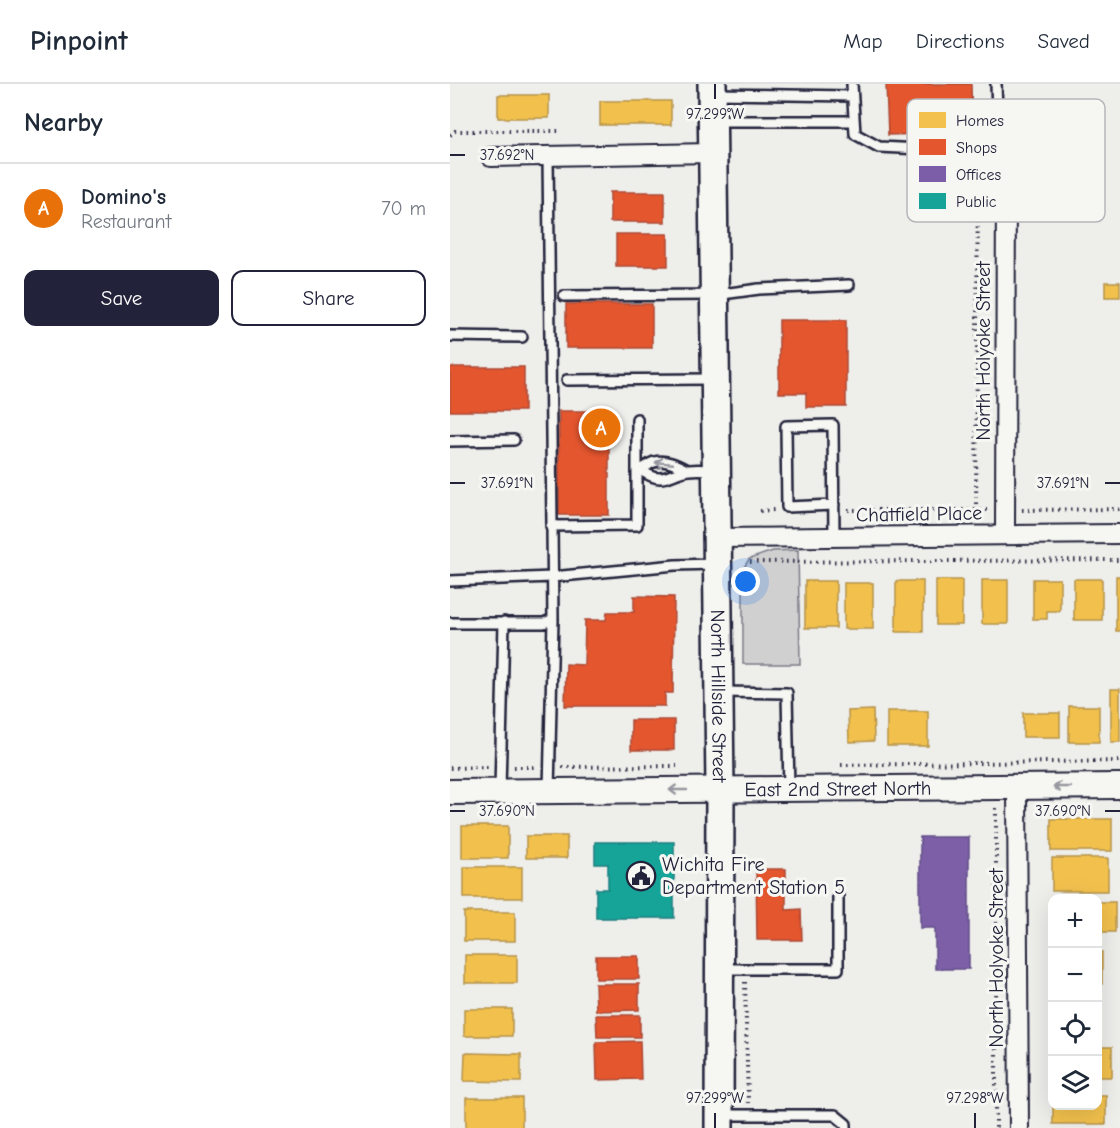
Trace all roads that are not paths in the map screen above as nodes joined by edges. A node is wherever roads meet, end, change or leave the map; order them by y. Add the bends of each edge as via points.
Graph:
1 (799, 84) edge
2 (852, 84) edge
3 (996, 84) edge
4 (712, 89) edge
5 (799, 95) junction
6 (852, 96) junction
7 (997, 99) edge
8 (852, 121) junction
9 (713, 122) junction
10 (907, 148) edge
11 (713, 153) junction
12 (548, 156) junction
13 (491, 157) dead end
14 (1006, 222) edge
15 (849, 285) dead end
16 (715, 294) junction
17 (564, 296) dead end
18 (450, 336) edge
19 (522, 337) dead end
20 (716, 379) junction
21 (567, 380) dead end
22 (637, 419) dead end
23 (514, 440) dead end
24 (450, 441) edge
25 (687, 470) junction
26 (717, 470) junction
27 (640, 471) junction
28 (834, 508) junction
29 (551, 526) junction
30 (1120, 534) edge
31 (1005, 536) junction
32 (834, 537) junction
33 (718, 551) junction
34 (552, 577) junction
35 (450, 581) edge
36 (553, 619) junction
37 (504, 622) junction
38 (450, 623) edge
39 (719, 692) junction
40 (1120, 786) edge
41 (1017, 787) junction
42 (720, 789) junction
43 (789, 789) junction
44 (500, 791) junction
45 (549, 791) junction
46 (450, 792) edge
47 (838, 896) dead end
48 (720, 969) junction
49 (719, 1122) edge
50 (846, 1128) edge
51 (1019, 1128) edge

1 - 5 lane
2 - 6 lane
3 - 7 lane
4 - 5 lane
4 - 9 main road, North Hillside Street
5 - 6 lane
6 - 8 lane
8 - 9 lane
8 - 10 lane via 855,134 879,147
9 - 11 main road, North Hillside Street
11 - 12 street
11 - 16 main road, North Hillside Street
12 - 13 street
12 - 29 lane
14 - 31 street, North Holyoke Street
15 - 16 lane
16 - 17 lane
16 - 20 main road, North Hillside Street
18 - 19 lane
20 - 21 lane
20 - 26 main road, North Hillside Street
22 - 27 lane
23 - 24 lane
25 - 26 lane
25 - 27 lane via 670,478 652,477
25 -> 27 lane via 672,462 654,462
26 - 33 main road, North Hillside Street
27 - 29 lane via 637,525
28 - 28 lane via 833,425 786,426 787,507
28 - 32 lane
29 - 34 lane
30 - 31 street, Chatfield Place
31 - 32 street, Chatfield Place
32 - 33 street, Chatfield Place
33 - 34 lane via 675,565
33 - 39 main road, North Hillside Street
34 - 35 lane
34 - 36 lane
36 - 37 lane via 544,623
36 - 45 lane
37 - 38 lane
37 - 44 lane
39 - 42 main road, North Hillside Street
39 - 43 lane via 787,693
40 -> 41 street, East 2nd Street North
41 - 43 street, East 2nd Street North
41 - 51 street, North Holyoke Street
42 - 43 street, East 2nd Street North
42 -> 45 street, East 2nd Street North
42 - 48 main road, North Hillside Street
44 - 45 street, East 2nd Street North
44 - 46 street, East 2nd Street North
47 - 48 lane via 838,969
48 - 49 main road, North Hillside Street
49 - 50 lane via 835,1115

